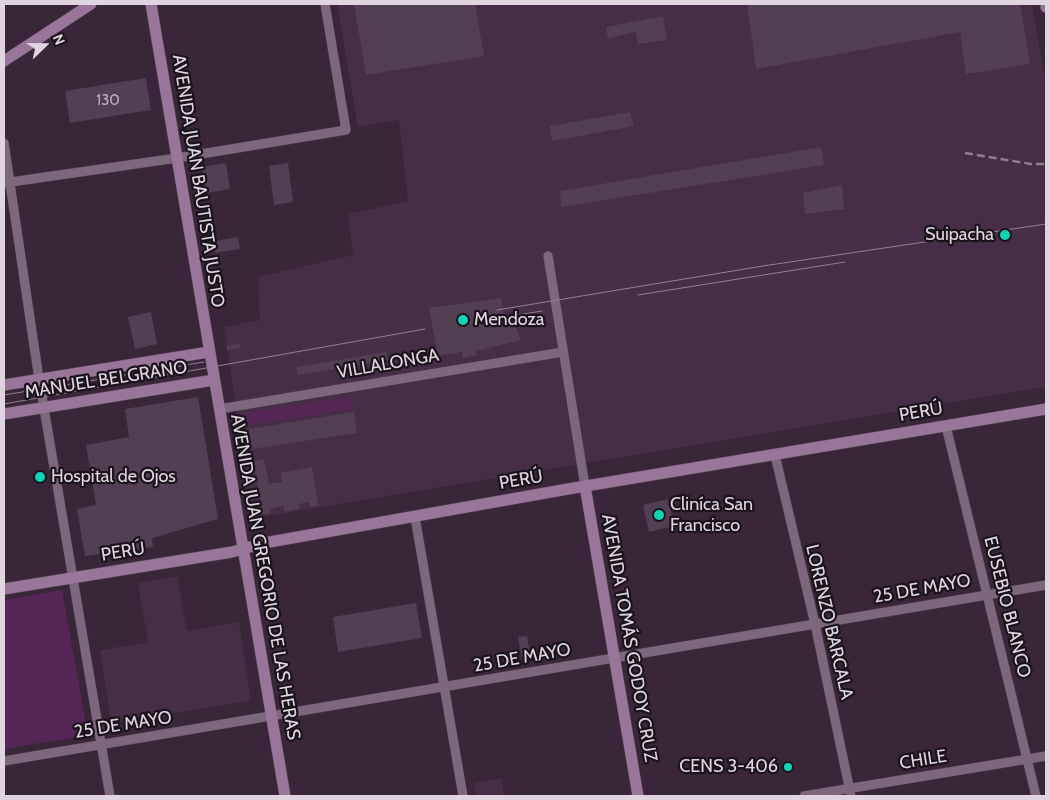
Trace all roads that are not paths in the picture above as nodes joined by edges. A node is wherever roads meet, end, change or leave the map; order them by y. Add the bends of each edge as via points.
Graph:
1 (91, 4) edge
2 (151, 4) edge
3 (325, 4) edge
4 (4, 60) edge
5 (4, 143) edge
6 (177, 158) junction
7 (7, 183) edge
8 (548, 256) dead end
9 (209, 352) junction
10 (563, 352) junction
11 (211, 364) joint
12 (39, 379) junction
13 (214, 380) junction
14 (4, 385) edge
15 (44, 408) junction
16 (219, 409) junction
17 (1046, 410) edge
18 (4, 414) edge
19 (946, 426) junction
20 (774, 455) junction
21 (585, 486) junction
22 (415, 517) junction
23 (243, 549) junction
24 (73, 577) junction
25 (1046, 585) edge
26 (4, 589) edge
27 (987, 595) junction
28 (815, 624) junction
29 (614, 658) junction
30 (444, 687) junction
31 (271, 717) junction
32 (101, 745) junction
33 (1046, 756) edge
34 (1027, 759) junction
35 (4, 761) edge
36 (850, 793) edge
37 (110, 796) edge
38 (285, 796) edge
39 (462, 796) edge
40 (638, 796) edge
41 (804, 796) edge
42 (1036, 796) edge

1 - 4 main road
2 - 6 main road, AVENIDA JUAN BAUTISTA JUSTO
3 - 6 street via 346,130
5 - 7 street
6 - 7 street
6 - 9 main road, AVENIDA JUAN BAUTISTA JUSTO
7 - 12 street
8 - 10 street
9 - 11 main road, AVENIDA JUAN BAUTISTA JUSTO
9 - 12 main road, MANUEL BELGRANO
10 - 16 street, VILLALONGA
10 - 21 street
11 - 13 main road, AVENIDA JUAN GREGORIO DE LAS HERAS
12 - 14 main road, MANUEL BELGRANO
12 - 15 street
13 - 15 main road, MANUEL BELGRANO
13 - 16 main road, AVENIDA JUAN GREGORIO DE LAS HERAS
15 - 18 main road, MANUEL BELGRANO
15 - 24 street
16 - 23 main road, AVENIDA JUAN GREGORIO DE LAS HERAS
17 - 19 main road, PERÚ
19 - 20 main road, PERÚ
19 - 27 street, EUSEBIO BLANCO
20 - 21 main road, PERÚ
20 - 28 street, LORENZO BARCALA
21 - 22 main road, PERÚ
21 - 29 main road, AVENIDA TOMÁS GODOY CRUZ
22 - 23 main road, PERÚ
22 - 30 street
23 - 24 main road, PERÚ
23 - 31 main road, AVENIDA JUAN GREGORIO DE LAS HERAS
24 - 26 main road, PERÚ
24 - 32 street
25 - 27 street, 25 DE MAYO
27 - 28 street, 25 DE MAYO
27 - 34 street, EUSEBIO BLANCO
28 - 29 street, 25 DE MAYO
28 - 36 street, LORENZO BARCALA
29 - 30 street, 25 DE MAYO
29 - 40 main road, AVENIDA TOMÁS GODOY CRUZ
30 - 31 street, 25 DE MAYO
30 - 39 street
31 - 32 street, 25 DE MAYO
31 - 38 main road, AVENIDA JUAN GREGORIO DE LAS HERAS
32 - 35 street, 25 DE MAYO
32 - 37 street
33 - 34 street, CHILE
34 - 36 street, CHILE
34 - 42 street, EUSEBIO BLANCO
36 - 41 street, CHILE

